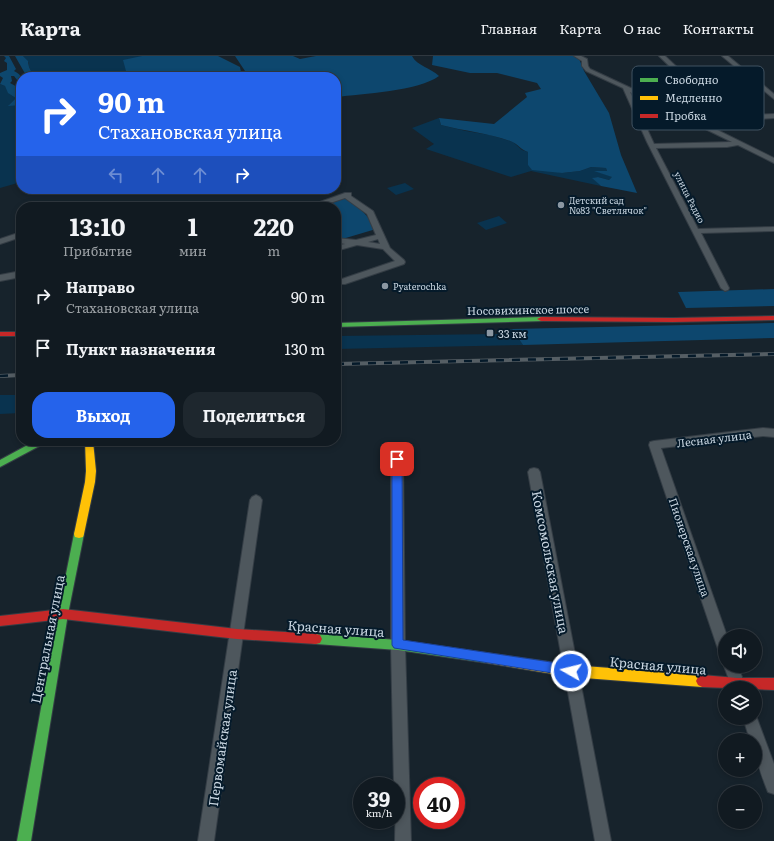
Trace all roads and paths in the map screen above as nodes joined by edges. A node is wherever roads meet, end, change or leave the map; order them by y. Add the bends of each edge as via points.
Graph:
1 (577, 56) edge
2 (662, 56) edge
3 (725, 56) edge
4 (672, 66) edge
5 (737, 66) edge
6 (625, 87) junction
7 (764, 89) edge
8 (632, 90) edge
9 (774, 97) edge
10 (632, 103) edge
11 (764, 116) edge
12 (774, 116) edge
13 (645, 130) edge
14 (713, 130) edge
15 (739, 143) junction
16 (652, 146) junction
17 (774, 161) edge
18 (327, 202) edge
19 (774, 229) edge
20 (696, 231) junction
21 (16, 236) edge
22 (380, 236) junction
23 (341, 241) edge
24 (0, 242) edge
25 (357, 243) junction
26 (386, 247) junction
27 (341, 248) edge
28 (16, 275) edge
29 (0, 278) edge
30 (342, 282) dead end
31 (725, 288) dead end
32 (774, 318) edge
33 (341, 325) edge
34 (0, 334) edge
35 (16, 334) edge
36 (774, 434) edge
37 (654, 445) joint
38 (33, 446) edge
39 (39, 446) edge
40 (89, 446) edge
41 (24, 451) junction
42 (397, 459) dead end
43 (0, 464) edge
44 (534, 472) dead end
45 (256, 500) dead end
46 (63, 614) junction
47 (0, 621) edge
48 (718, 629) edge
49 (237, 634) junction
50 (398, 645) junction
51 (571, 671) junction
52 (718, 684) edge
53 (774, 684) edge
54 (762, 685) edge
55 (752, 725) edge
56 (774, 786) edge
57 (24, 841) edge
58 (206, 841) edge
59 (403, 841) edge
60 (603, 841) edge

1 - 6 street via 585,60 588,70
2 - 4 street
3 - 5 street
6 - 8 street
6 - 10 street, улица Радио
7 - 9 street
11 - 12 street
13 - 16 street, улица Радио
14 - 15 street
15 - 16 street
15 - 17 street
16 - 20 street, улица Радио
18 - 22 street via 347,196 370,213
19 - 20 street
20 - 31 street, улица Радио
21 - 24 street
22 - 25 street
22 - 26 street
23 - 25 street
25 - 26 street
25 - 27 street
26 - 30 street via 401,262
28 - 29 street
32 - 33 street, Носовихинское шоссе via 558,319
34 - 35 street
36 - 37 street, Лесная улица via 763,432
37 - 48 street, Пионерская улица
38 - 41 street
39 - 41 street
40 - 46 street, Центральная улица via 90,482
41 - 43 street
42 - 50 street
44 - 51 street, Комсомольская улица
45 - 49 street, Первомайская улица
46 - 47 street, Красная улица
46 - 49 street, Красная улица
46 - 57 street, Центральная улица
49 - 50 street, Красная улица
49 - 58 street, Первомайская улица
50 - 51 street, Красная улица
50 - 59 street
51 - 52 street, Красная улица
51 - 60 street, Комсомольская улица
53 - 54 street, Красная улица
55 - 56 street

